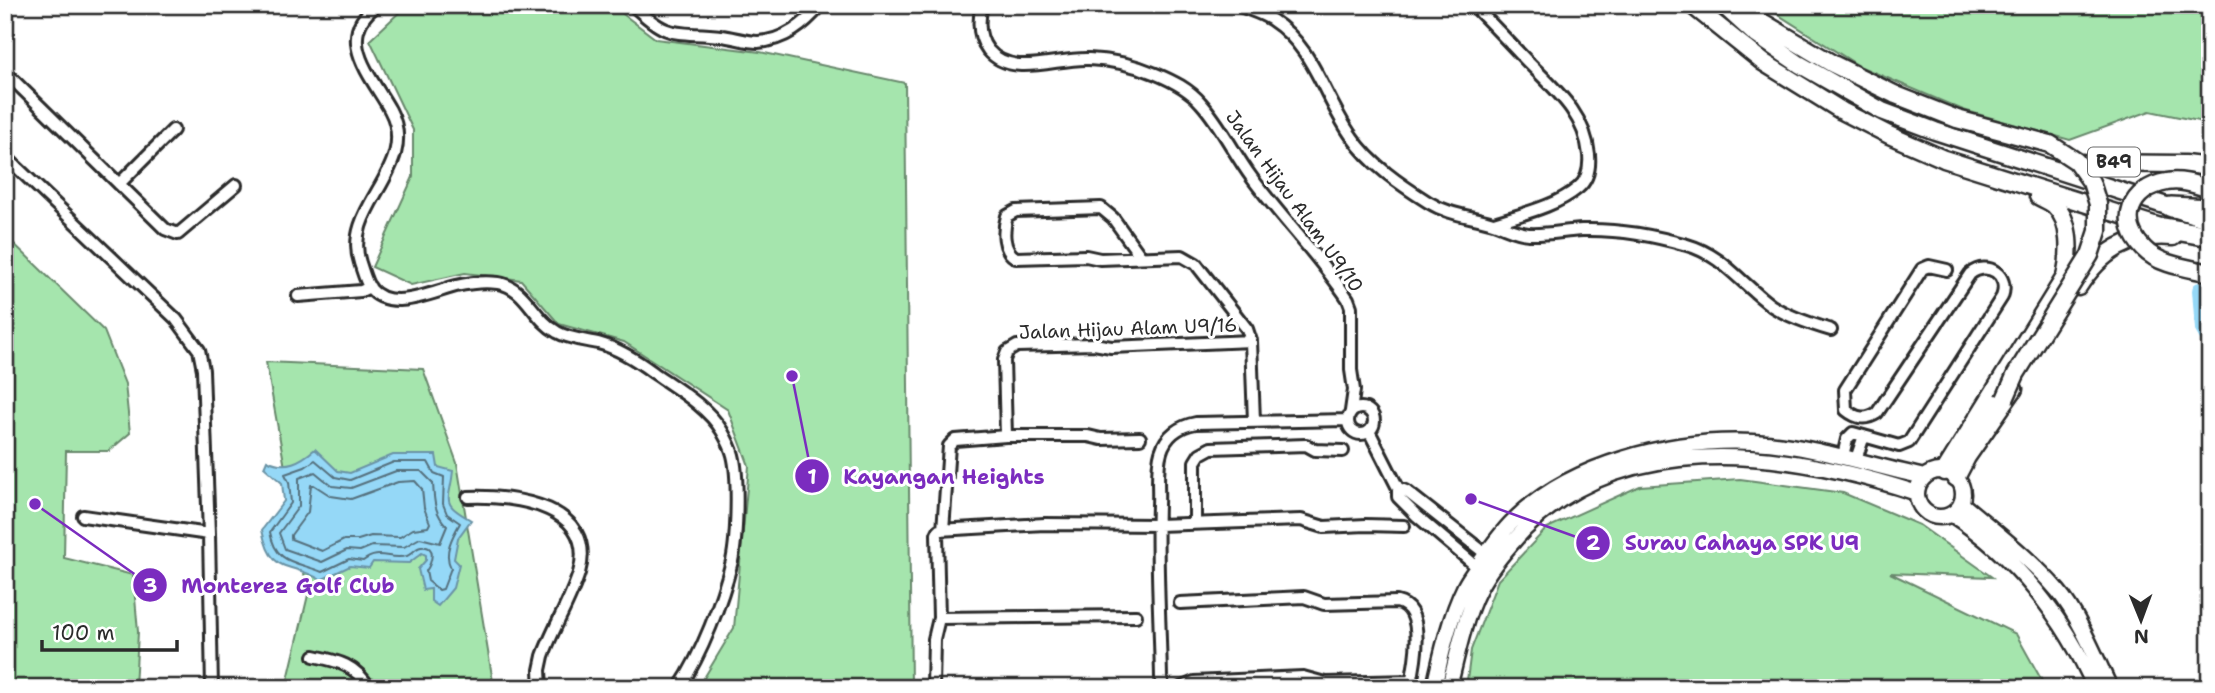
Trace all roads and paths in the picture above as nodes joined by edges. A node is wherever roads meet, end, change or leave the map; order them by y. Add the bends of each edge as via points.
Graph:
1 (377, 5) edge
2 (634, 5) edge
3 (821, 5) edge
4 (982, 5) edge
5 (1238, 5) edge
6 (1473, 5) edge
7 (1692, 5) edge
8 (1723, 5) edge
9 (1735, 5) edge
10 (5, 72) edge
11 (173, 130) dead end
12 (5, 156) edge
13 (2019, 159) junction
14 (2210, 167) edge
15 (2016, 183) junction
16 (119, 184) junction
17 (236, 186) dead end
18 (2210, 189) edge
19 (2171, 207) junction
20 (2210, 209) edge
21 (2210, 220) edge
22 (1494, 223) junction
23 (2164, 228) joint
24 (2206, 239) edge
25 (1141, 257) junction
26 (1947, 270) dead end
27 (2210, 272) edge
28 (370, 287) junction
29 (298, 296) dead end
30 (1831, 330) dead end
31 (1251, 341) junction
32 (1354, 390) junction
33 (2005, 400) junction
34 (1368, 410) junction
35 (1349, 416) junction
36 (1254, 421) junction
37 (1369, 431) junction
38 (1006, 436) junction
39 (1140, 438) dead end
40 (1343, 451) dead end
41 (1849, 458) junction
42 (1950, 475) junction
43 (1925, 477) junction
44 (1917, 494) junction
45 (468, 497) dead end
46 (1956, 508) junction
47 (83, 516) dead end
48 (1195, 524) junction
49 (1158, 525) junction
50 (1404, 526) dead end
51 (941, 530) junction
52 (209, 534) junction
53 (1487, 565) junction
54 (1180, 603) dead end
55 (1136, 616) dead end
56 (939, 618) junction
57 (314, 656) dead end
58 (1411, 684) edge
59 (212, 688) edge
60 (369, 688) edge
61 (541, 688) edge
62 (679, 688) edge
63 (933, 688) edge
64 (1164, 688) edge
65 (1180, 688) edge
66 (1434, 688) edge
67 (1449, 688) edge
68 (2095, 688) edge
69 (2110, 688) edge

1 - 28 street via 360,22 359,53 365,72 392,114 397,133 396,156 359,224 357,254
2 - 3 street via 672,34 757,42 792,32
4 - 32 street, Jalan Hijau Alam U9/10 via 979,30 983,44 994,57 1010,65 1089,58 1124,63 1185,88 1201,103 1252,178 1348,299
5 - 22 street via 1270,19 1300,45 1353,140 1386,173 1430,204
6 - 22 street via 1562,94 1588,139 1587,178 1577,189
7 - 15 main road, B49 via 1763,62 1842,111 1944,159
8 - 13 main road, B49 via 1799,64 1882,111
9 - 33 main road, bridge via 1833,64 1896,95 1957,119 2050,144 2076,161 2091,182 2098,204 2098,231 2090,254 2016,374
10 - 16 street
11 - 16 street
12 - 52 street via 176,319 199,350 204,370
13 - 14 main road, B49
13 - 19 main road, B49
15 - 23 main road, B49
15 - 42 main road via 2056,206 2068,240 2065,277
16 - 17 street via 165,229 178,234
18 - 27 main road, bridge via 2169,181 2154,186 2141,192 2129,216 2131,232 2145,251 2167,262
19 - 20 highway
19 - 21 main road, B49
22 - 30 street via 1530,234 1583,230 1645,234 1705,250 1773,306
23 - 24 highway
24 - 33 main road via 2157,236 2129,242 2103,256 2080,283
25 - 25 street via 1016,258 1006,249 1005,221 1016,211 1101,208
25 - 31 street via 1182,256 1196,264 1247,328
26 - 41 street via 1922,269 1845,390 1846,410 1853,415 1869,418 1877,414 1975,270 1996,270 2003,279 2002,297 1909,442 1899,446 1853,433 1848,436
28 - 29 street
28 - 62 street via 399,300 479,282 509,285 558,333 599,343 631,359 715,421 733,454 736,474 732,559 713,619
31 - 36 street
31 - 38 street, Jalan Hijau Alam U9/16 via 1017,346 1004,360
32 - 34 street
32 - 35 street, Jalan Hijau Alam U9/10
33 - 42 main road
34 - 35 street via 1359,407
34 - 37 street via 1374,422
35 - 36 street
35 - 37 street via 1353,432
36 - 49 street via 1196,423 1172,434 1159,462
37 - 53 street via 1398,488 1398,497
38 - 39 street
38 - 51 street via 955,440 949,446
40 - 48 street via 1306,445 1212,448 1195,462
41 - 43 street
41 - 53 street via 1754,442 1714,443 1674,447 1596,468 1554,489 1511,522
42 - 43 street via 1934,472
42 - 46 street via 1962,487
43 - 44 street
44 - 46 street via 1928,514 1940,517
44 - 53 street via 1851,473 1790,462 1710,456 1667,461 1580,488 1551,505
45 - 61 street via 506,497 551,510 573,526 580,542 579,571 543,656
46 - 68 street via 2058,617
46 - 69 street via 2010,544 2060,593
47 - 52 street
48 - 49 street
48 - 50 street via 1301,520 1324,527
49 - 51 street via 1086,523
49 - 64 street
51 - 56 street via 937,534
52 - 59 street
53 - 66 street via 1465,586
53 - 67 street
54 - 58 street via 1304,597 1324,604 1405,604 1416,621
55 - 56 street
56 - 63 street
57 - 60 street via 344,663 356,670
58 - 65 street via 1325,682 1303,677 1194,682

